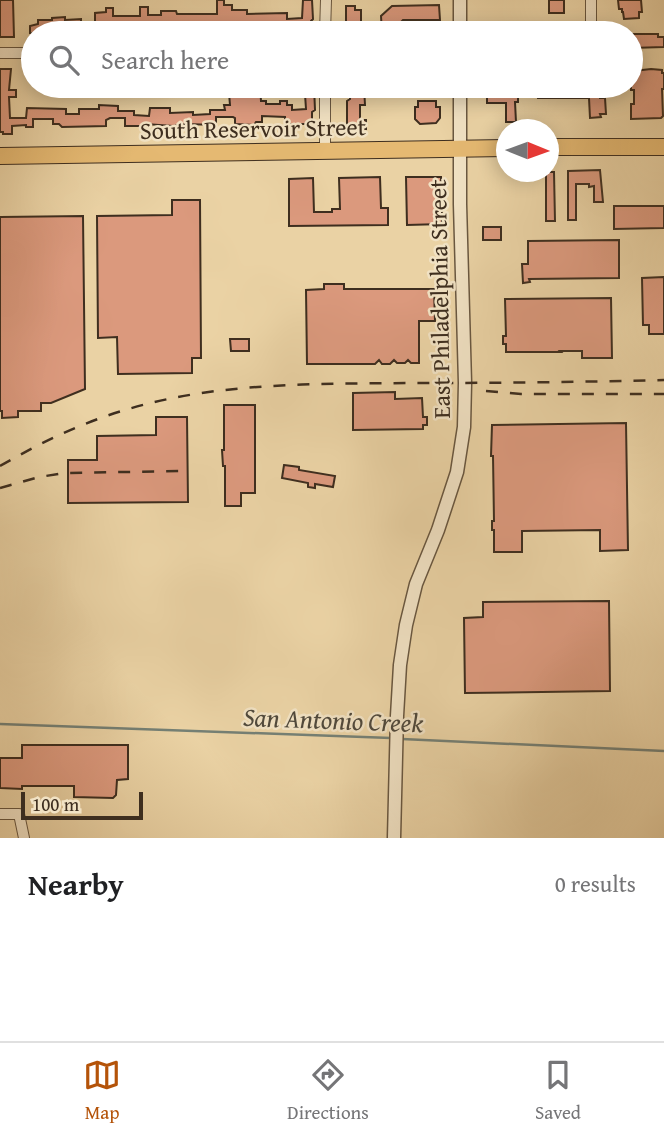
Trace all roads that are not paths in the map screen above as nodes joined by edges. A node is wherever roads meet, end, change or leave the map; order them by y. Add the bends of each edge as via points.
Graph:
1 (326, 0) edge
2 (460, 0) edge
3 (591, 0) edge
4 (325, 21) edge
5 (460, 21) edge
6 (591, 21) edge
7 (0, 53) edge
8 (21, 53) edge
9 (325, 98) edge
10 (460, 98) edge
11 (559, 147) edge
12 (664, 147) edge
13 (459, 148) junction
14 (496, 148) edge
15 (325, 151) junction
16 (0, 156) edge
17 (0, 814) edge
18 (23, 838) edge
19 (394, 838) edge

1 - 4 street
2 - 5 street
3 - 6 street
7 - 8 street
9 - 15 street
10 - 13 street, East Philadelphia Street
11 - 12 main road
13 - 14 main road, South Reservoir Street
13 - 15 main road, South Reservoir Street
13 - 19 street, East Philadelphia Street via 464,427 457,472 406,625 397,716
15 - 16 main road, South Reservoir Street
17 - 18 street via 19,814

